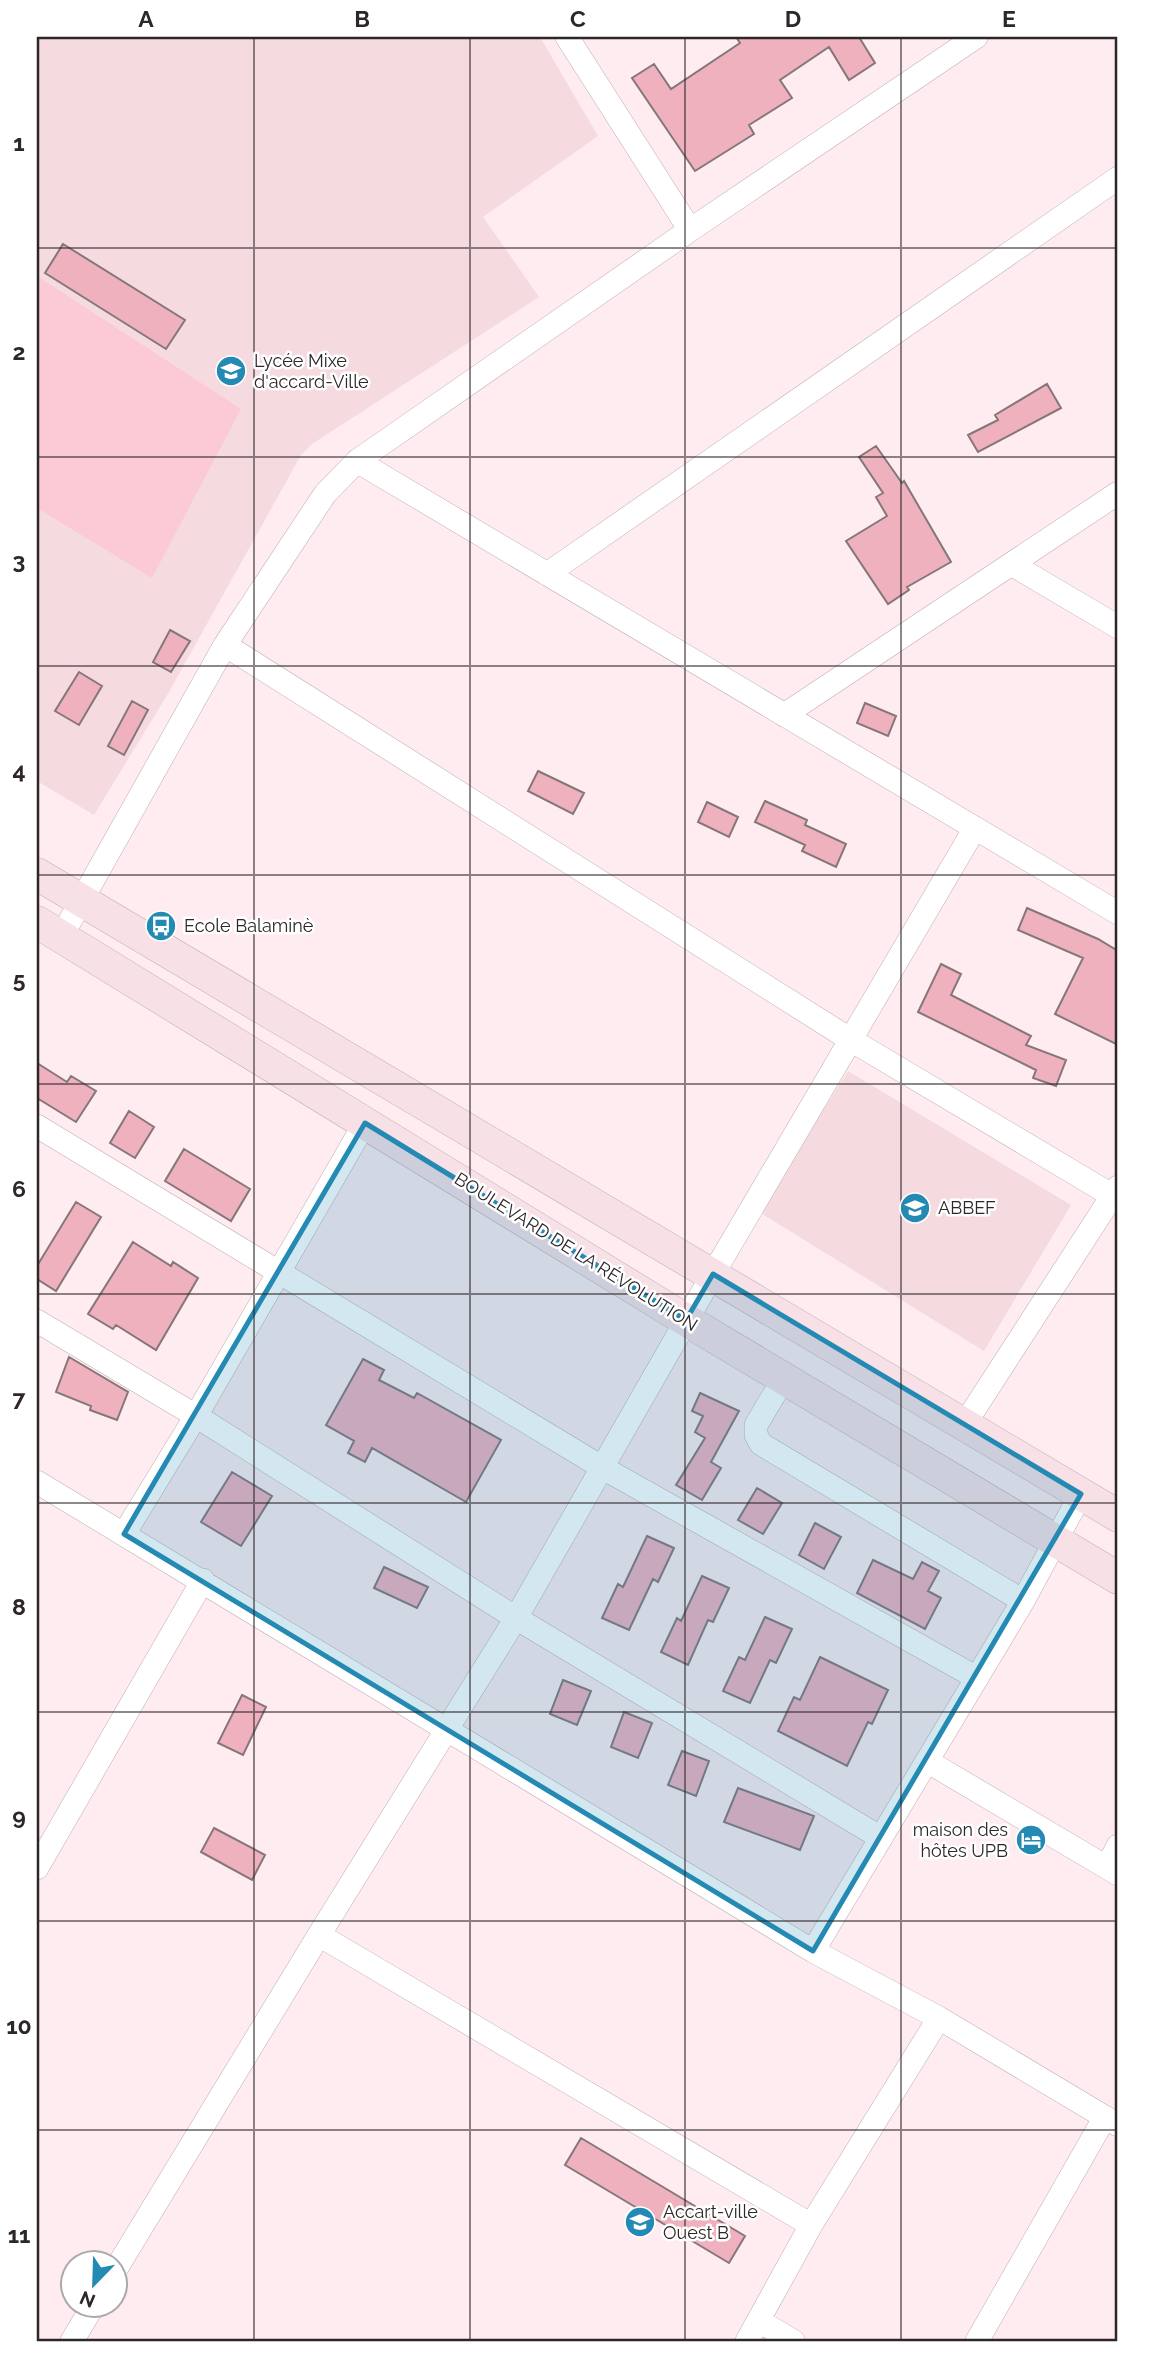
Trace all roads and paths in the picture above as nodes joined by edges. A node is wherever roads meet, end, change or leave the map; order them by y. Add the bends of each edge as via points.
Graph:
1 (567, 37) edge
2 (976, 37) edge
3 (1118, 178) edge
4 (690, 230) junction
5 (357, 461) junction
6 (1118, 493) edge
7 (1013, 565) junction
8 (547, 574) junction
9 (1118, 627) edge
10 (225, 645) junction
11 (784, 715) junction
12 (975, 828) junction
13 (37, 874) edge
14 (81, 899) junction
15 (1118, 913) edge
16 (49, 929) edge
17 (851, 1040) junction
18 (365, 1123) junction
19 (37, 1126) edge
20 (1116, 1194) edge
21 (279, 1271) junction
22 (713, 1273) junction
23 (686, 1320) junction
24 (37, 1321) edge
25 (784, 1378) junction
26 (196, 1416) junction
27 (964, 1425) junction
28 (603, 1468) junction
29 (37, 1482) edge
30 (1082, 1494) junction
31 (1118, 1516) edge
32 (124, 1534) junction
33 (1055, 1542) junction
34 (1118, 1578) edge
35 (202, 1580) junction
36 (1023, 1601) junction
37 (516, 1618) junction
38 (977, 1678) junction
39 (447, 1730) junction
40 (927, 1761) junction
41 (881, 1838) junction
42 (1118, 1846) edge
43 (37, 1868) edge
44 (1112, 1870) edge
45 (319, 1935) junction
46 (813, 1951) junction
47 (939, 2018) junction
48 (1112, 2121) edge
49 (811, 2225) junction
50 (129, 2248) edge
51 (86, 2318) edge
52 (759, 2321) junction
53 (72, 2341) edge
54 (747, 2341) edge
55 (793, 2341) edge
56 (977, 2341) edge

1 - 4 street
2 - 4 street
3 - 8 street
4 - 5 street
5 - 8 street
5 - 10 street via 325,494
6 - 7 street
7 - 9 street
7 - 11 street
8 - 11 street
10 - 14 street
10 - 17 street
11 - 12 street
12 - 15 street
12 - 17 street
13 - 14 main road
14 - 16 street
14 - 22 main road
16 - 18 main road, BOULEVARD DE LA RÉVOLUTION
17 - 20 street
17 - 22 street
18 - 21 street
18 - 23 main road, BOULEVARD DE LA RÉVOLUTION
19 - 21 street
20 - 27 street
21 - 26 street
21 - 28 street
22 - 23 street
22 - 27 main road
23 - 25 main road, BOULEVARD DE LA RÉVOLUTION
23 - 28 street
24 - 26 street
25 - 33 main road, BOULEVARD DE LA RÉVOLUTION
25 - 36 street via 756,1425 761,1444
26 - 32 street
26 - 37 street
27 - 30 main road
28 - 37 street
28 - 38 street
29 - 32 street
30 - 31 main road
30 - 33 street
32 - 35 street
33 - 34 main road, BOULEVARD DE LA RÉVOLUTION
33 - 36 street
35 - 39 street
35 - 43 street
36 - 38 street
37 - 39 street
37 - 41 street
38 - 40 street
39 - 45 street
39 - 46 street
40 - 41 street
40 - 44 street
41 - 46 street
42 - 44 street
45 - 49 street
45 - 50 street
46 - 47 street
47 - 48 street
47 - 49 street
48 - 56 street
49 - 52 street
51 - 53 street
52 - 54 street
52 - 55 street

